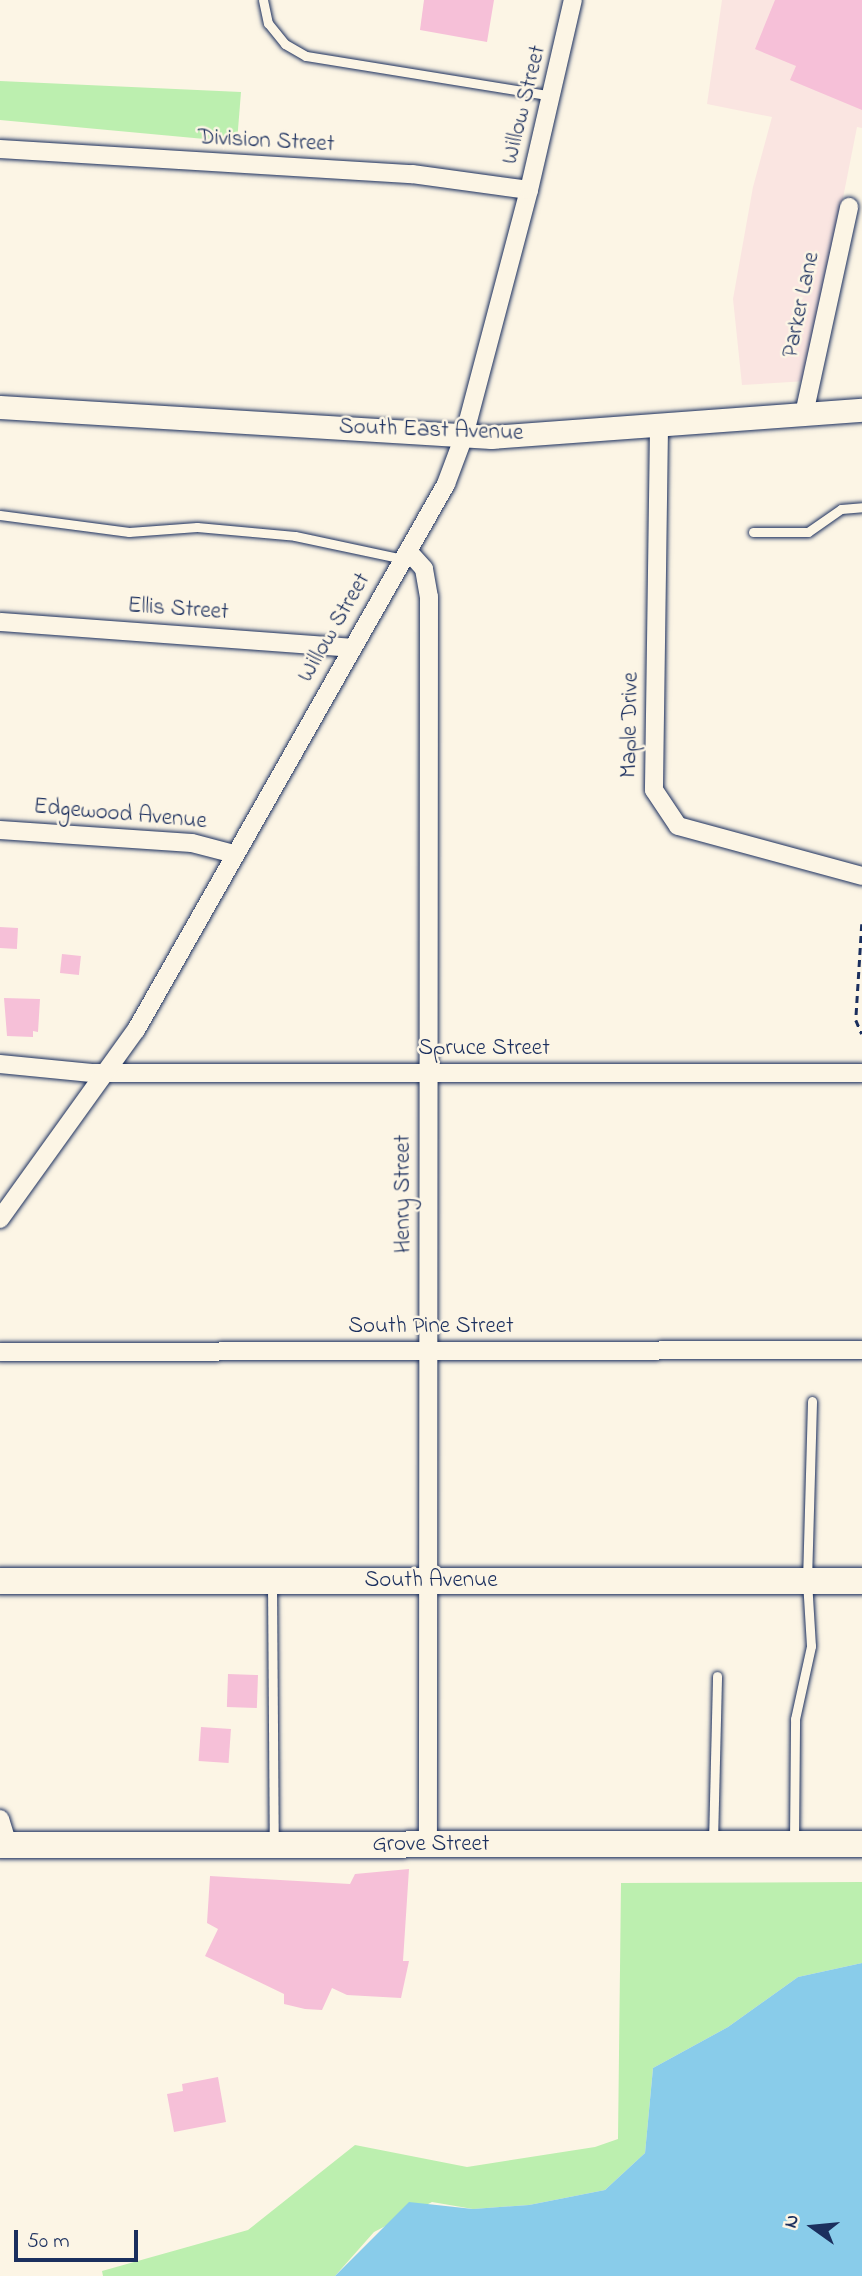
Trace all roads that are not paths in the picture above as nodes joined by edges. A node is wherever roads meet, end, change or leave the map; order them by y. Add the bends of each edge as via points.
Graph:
1 (263, 0) edge
2 (573, 0) edge
3 (552, 96) junction
4 (0, 149) edge
5 (529, 190) junction
6 (849, 206) dead end
7 (0, 407) edge
8 (862, 410) edge
9 (804, 414) junction
10 (659, 428) junction
11 (464, 436) junction
12 (862, 508) edge
13 (0, 515) edge
14 (753, 532) dead end
15 (405, 555) junction
16 (0, 622) edge
17 (352, 648) junction
18 (0, 830) edge
19 (234, 853) junction
20 (862, 876) edge
21 (0, 1064) edge
22 (107, 1073) junction
23 (862, 1073) edge
24 (429, 1074) junction
25 (0, 1219) edge
26 (862, 1350) edge
27 (0, 1352) edge
28 (428, 1352) junction
29 (811, 1401) dead end
30 (0, 1581) edge
31 (272, 1581) junction
32 (429, 1581) junction
33 (807, 1581) junction
34 (862, 1581) edge
35 (717, 1676) dead end
36 (0, 1819) edge
37 (274, 1844) junction
38 (428, 1844) junction
39 (713, 1844) junction
40 (794, 1844) junction
41 (862, 1844) edge
42 (4, 1845) edge

1 - 3 lane via 268,23 285,44 306,56
2 - 3 street, Willow Street
3 - 5 street, Willow Street
4 - 5 street, Division Street via 412,174
5 - 11 street, Willow Street
6 - 9 street, Parker Lane
7 - 11 street, South East Avenue
8 - 9 street, South East Avenue
9 - 10 street, South East Avenue
10 - 11 street, South East Avenue
10 - 20 street, Maple Drive via 654,790 678,826
11 - 15 street, Willow Street via 446,484
12 - 14 lane via 841,509 808,532
13 - 15 lane via 129,532 197,527 295,536
15 - 17 street, Willow Street
15 - 24 street, Henry Street via 424,569 429,597
16 - 17 street, Ellis Street
17 - 19 street, Willow Street
18 - 19 street, Edgewood Avenue via 192,842
19 - 22 street, Willow Street via 136,1030
21 - 22 street, Spruce Street
22 - 24 street, Spruce Street
22 - 25 street, Willow Street
23 - 24 street, Spruce Street
24 - 28 street, Henry Street
26 - 28 street, South Pine Street
27 - 28 street, South Pine Street
28 - 32 street, Henry Street
29 - 33 lane
30 - 31 main road, South Avenue
31 - 32 main road, South Avenue
31 - 37 lane
32 - 33 main road, South Avenue
32 - 38 street, Henry Street
33 - 34 main road, South Avenue
33 - 40 lane via 811,1646 795,1719
35 - 39 lane
36 - 42 street
37 - 38 main road, Grove Street
37 - 42 main road, Grove Street
38 - 39 main road, Grove Street
39 - 40 main road, Grove Street
40 - 41 main road, Grove Street

